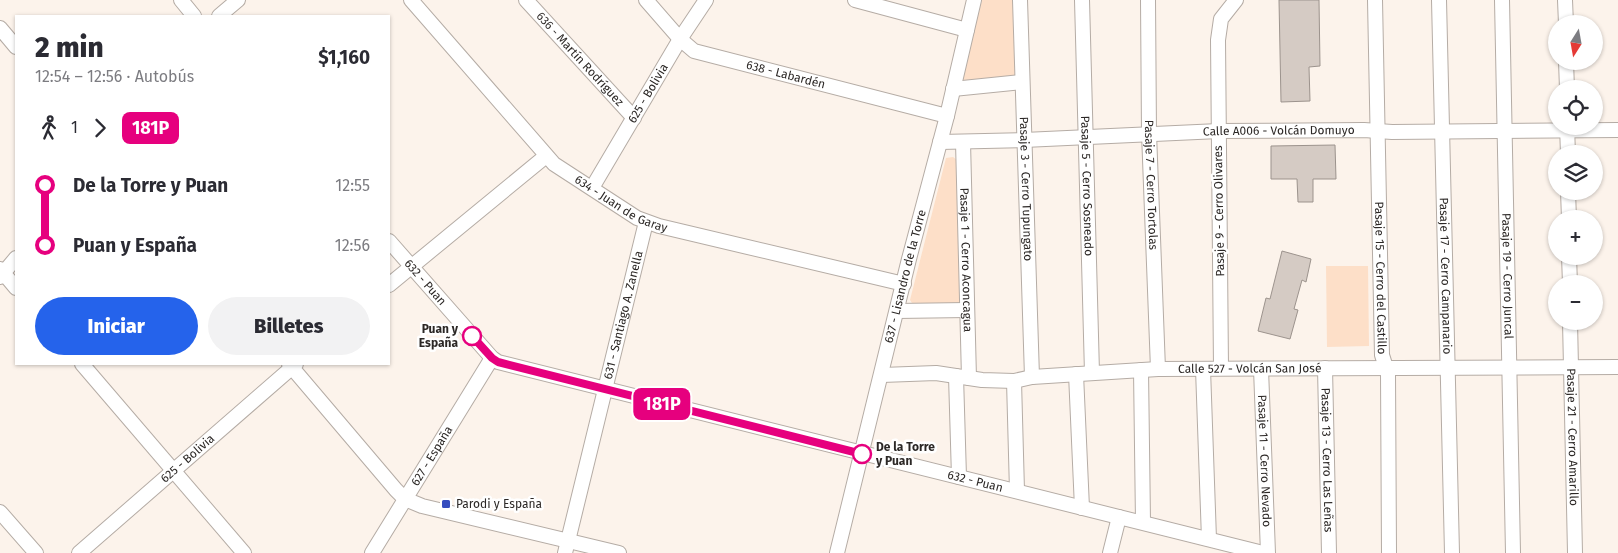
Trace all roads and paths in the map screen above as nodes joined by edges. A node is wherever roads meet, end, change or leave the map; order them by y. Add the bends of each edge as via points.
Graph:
1 (181, 0) edge
2 (238, 0) edge
3 (411, 0) edge
4 (526, 0) edge
5 (646, 0) edge
6 (706, 0) edge
7 (855, 0) edge
8 (974, 0) edge
9 (1020, 0) edge
10 (1082, 0) edge
11 (1148, 0) edge
12 (1375, 0) edge
13 (1439, 0) edge
14 (1502, 0) edge
15 (1565, 0) edge
16 (1231, 1) edge
17 (193, 15) edge
18 (220, 15) edge
19 (1566, 15) edge
20 (0, 28) edge
21 (967, 30) junction
22 (680, 40) junction
23 (15, 46) edge
24 (1022, 82) junction
25 (953, 89) junction
26 (947, 116) junction
27 (634, 118) junction
28 (1548, 130) edge
29 (1603, 130) edge
30 (1618, 130) edge
31 (1219, 131) junction
32 (1376, 131) junction
33 (1442, 132) junction
34 (1505, 132) junction
35 (1149, 133) junction
36 (1085, 138) junction
37 (1024, 140) junction
38 (940, 142) junction
39 (963, 142) junction
40 (546, 156) junction
41 (592, 188) junction
42 (646, 222) junction
43 (390, 242) edge
44 (15, 259) edge
45 (411, 267) junction
46 (1, 273) edge
47 (904, 284) junction
48 (390, 285) edge
49 (15, 287) edge
50 (967, 310) junction
51 (897, 311) junction
52 (1570, 330) edge
53 (492, 358) junction
54 (83, 365) edge
55 (292, 365) edge
56 (1386, 367) junction
57 (1448, 367) junction
58 (1509, 367) junction
59 (1618, 367) edge
60 (1221, 368) junction
61 (1325, 368) junction
62 (1571, 368) junction
63 (1158, 369) junction
64 (1203, 369) junction
65 (1260, 369) junction
66 (1141, 370) junction
67 (1092, 373) junction
68 (1076, 374) junction
69 (882, 375) junction
70 (962, 377) junction
71 (1032, 377) junction
72 (1014, 381) junction
73 (606, 390) junction
74 (862, 454) junction
75 (174, 472) junction
76 (959, 477) junction
77 (1017, 491) junction
78 (406, 499) junction
79 (1082, 508) junction
80 (0, 512) edge
81 (1120, 517) junction
82 (1143, 522) junction
83 (1209, 539) junction
84 (567, 547) edge
85 (36, 553) edge
86 (79, 553) edge
87 (244, 553) edge
88 (372, 553) edge
89 (619, 553) edge
90 (837, 553) edge
91 (1110, 553) edge
92 (1263, 553) edge
93 (1268, 553) edge
94 (1329, 553) edge
95 (1389, 553) edge
96 (1452, 553) edge
97 (1513, 553) edge
98 (1575, 553) edge

1 - 17 street
2 - 18 street
3 - 40 street, 634 - Juan de Garay
4 - 27 street, 636 - Martín Rodríguez
5 - 22 street, 638 - Labardén
6 - 22 street, 625 - Bolivia
7 - 21 street
8 - 21 street, 637 - Lisandro de la Torre
9 - 24 street, Pasaje 3 - Cerro Tupungato
10 - 36 street, Pasaje 5 - Cerro Sosneado
11 - 35 street, Pasaje 7 - Cerro Tortolas
12 - 32 street, Pasaje 15 - Cerro del Castillo
13 - 33 street, Pasaje 17 - Cerro Campanario
14 - 34 street, Pasaje 19 - Cerro Juncal
15 - 19 street
16 - 31 street, Pasaje 9 - Cerro Olivares via 1219,28
20 - 23 street
21 - 25 street, 637 - Lisandro de la Torre
22 - 26 street, 638 - Labardén via 694,52
22 - 27 street, 625 - Bolivia
24 - 25 street
24 - 37 street, Pasaje 3 - Cerro Tupungato
25 - 26 street, 637 - Lisandro de la Torre
26 - 38 street, 637 - Lisandro de la Torre
27 - 41 street, 625 - Bolivia
28 - 34 street, Calle A006 - Volcán Domuyo
29 - 30 street, Calle A006 - Volcán Domuyo
31 - 32 street, Calle A006 - Volcán Domuyo
31 - 35 street, Calle A006 - Volcán Domuyo
31 - 60 street, Pasaje 9 - Cerro Olivares
32 - 33 street, Calle A006 - Volcán Domuyo
32 - 56 street, Pasaje 15 - Cerro del Castillo via 1382,355
33 - 34 street, Calle A006 - Volcán Domuyo
33 - 57 street, Pasaje 17 - Cerro Campanario
34 - 58 street, Pasaje 19 - Cerro Juncal
35 - 36 street, Calle A006 - Volcán Domuyo
35 - 63 street, Pasaje 7 - Cerro Tortolas
36 - 37 street, Calle A006 - Volcán Domuyo
36 - 67 street, Pasaje 5 - Cerro Sosneado
37 - 39 street, Calle A006 - Volcán Domuyo
37 - 71 street, Pasaje 3 - Cerro Tupungato
38 - 39 street, Calle A006 - Volcán Domuyo
38 - 47 street, 637 - Lisandro de la Torre
39 - 50 street, Pasaje 1 - Cerro Aconcagua
40 - 41 street, 634 - Juan de Garay
40 - 45 street
41 - 42 street, 634 - Juan de Garay
42 - 47 street, 634 - Juan de Garay
42 - 73 street, 631 - Santiago A. Zanella
43 - 45 street, 632 - Puan
44 - 46 street
45 - 48 street
45 - 53 street, 632 - Puan
46 - 49 street
47 - 51 street, 637 - Lisandro de la Torre
50 - 51 street
50 - 70 street, Pasaje 1 - Cerro Aconcagua
51 - 69 street, 637 - Lisandro de la Torre
52 - 62 street, Pasaje 21 - Cerro Amarillo
53 - 73 street, 632 - Puan
53 - 78 street, 627 - España
54 - 75 street
55 - 75 street, 625 - Bolivia
55 - 78 street
56 - 57 street, Calle 527 - Volcán San José
56 - 61 street, Calle 527 - Volcán San José
56 - 95 street, Pasaje 15 - Cerro del Castillo
57 - 58 street, Calle 527 - Volcán San José
57 - 96 street, Pasaje 17 - Cerro Campanario
58 - 62 street, Calle 527 - Volcán San José
58 - 97 street, Pasaje 19 - Cerro Juncal
59 - 62 street, Calle 527 - Volcán San José
60 - 64 street, Calle 527 - Volcán San José
60 - 65 street, Calle 527 - Volcán San José
61 - 65 street, Calle 527 - Volcán San José
61 - 94 street, Pasaje 13 - Cerro Las Leñas
62 - 98 street, Pasaje 21 - Cerro Amarillo
63 - 64 street, Calle 527 - Volcán San José
63 - 66 street, Calle 527 - Volcán San José
64 - 83 street
65 - 93 street, Pasaje 11 - Cerro Nevado
66 - 67 street, Calle 527 - Volcán San José
66 - 82 street
67 - 68 street, Calle 527 - Volcán San José
68 - 71 street, Calle 527 - Volcán San José
68 - 79 street
69 - 70 street, Calle 527 - Volcán San José via 936,372
69 - 74 street, 637 - Lisandro de la Torre
70 - 72 street, Calle 527 - Volcán San José
70 - 76 street, Pasaje 1 - Cerro Aconcagua
71 - 72 street, Calle 527 - Volcán San José
72 - 77 street
73 - 74 street, 632 - Puan
73 - 84 street, 631 - Santiago A. Zanella
74 - 76 street, 632 - Puan
74 - 90 street, 637 - Lisandro de la Torre
75 - 86 street, 625 - Bolivia
75 - 87 street
76 - 77 street, 632 - Puan
77 - 79 street, 632 - Puan
78 - 84 street
78 - 88 street, 627 - España
79 - 81 street, 632 - Puan
80 - 85 street
81 - 82 street, 632 - Puan
81 - 91 street
82 - 83 street, 632 - Puan
83 - 92 street, 632 - Puan
84 - 89 street

